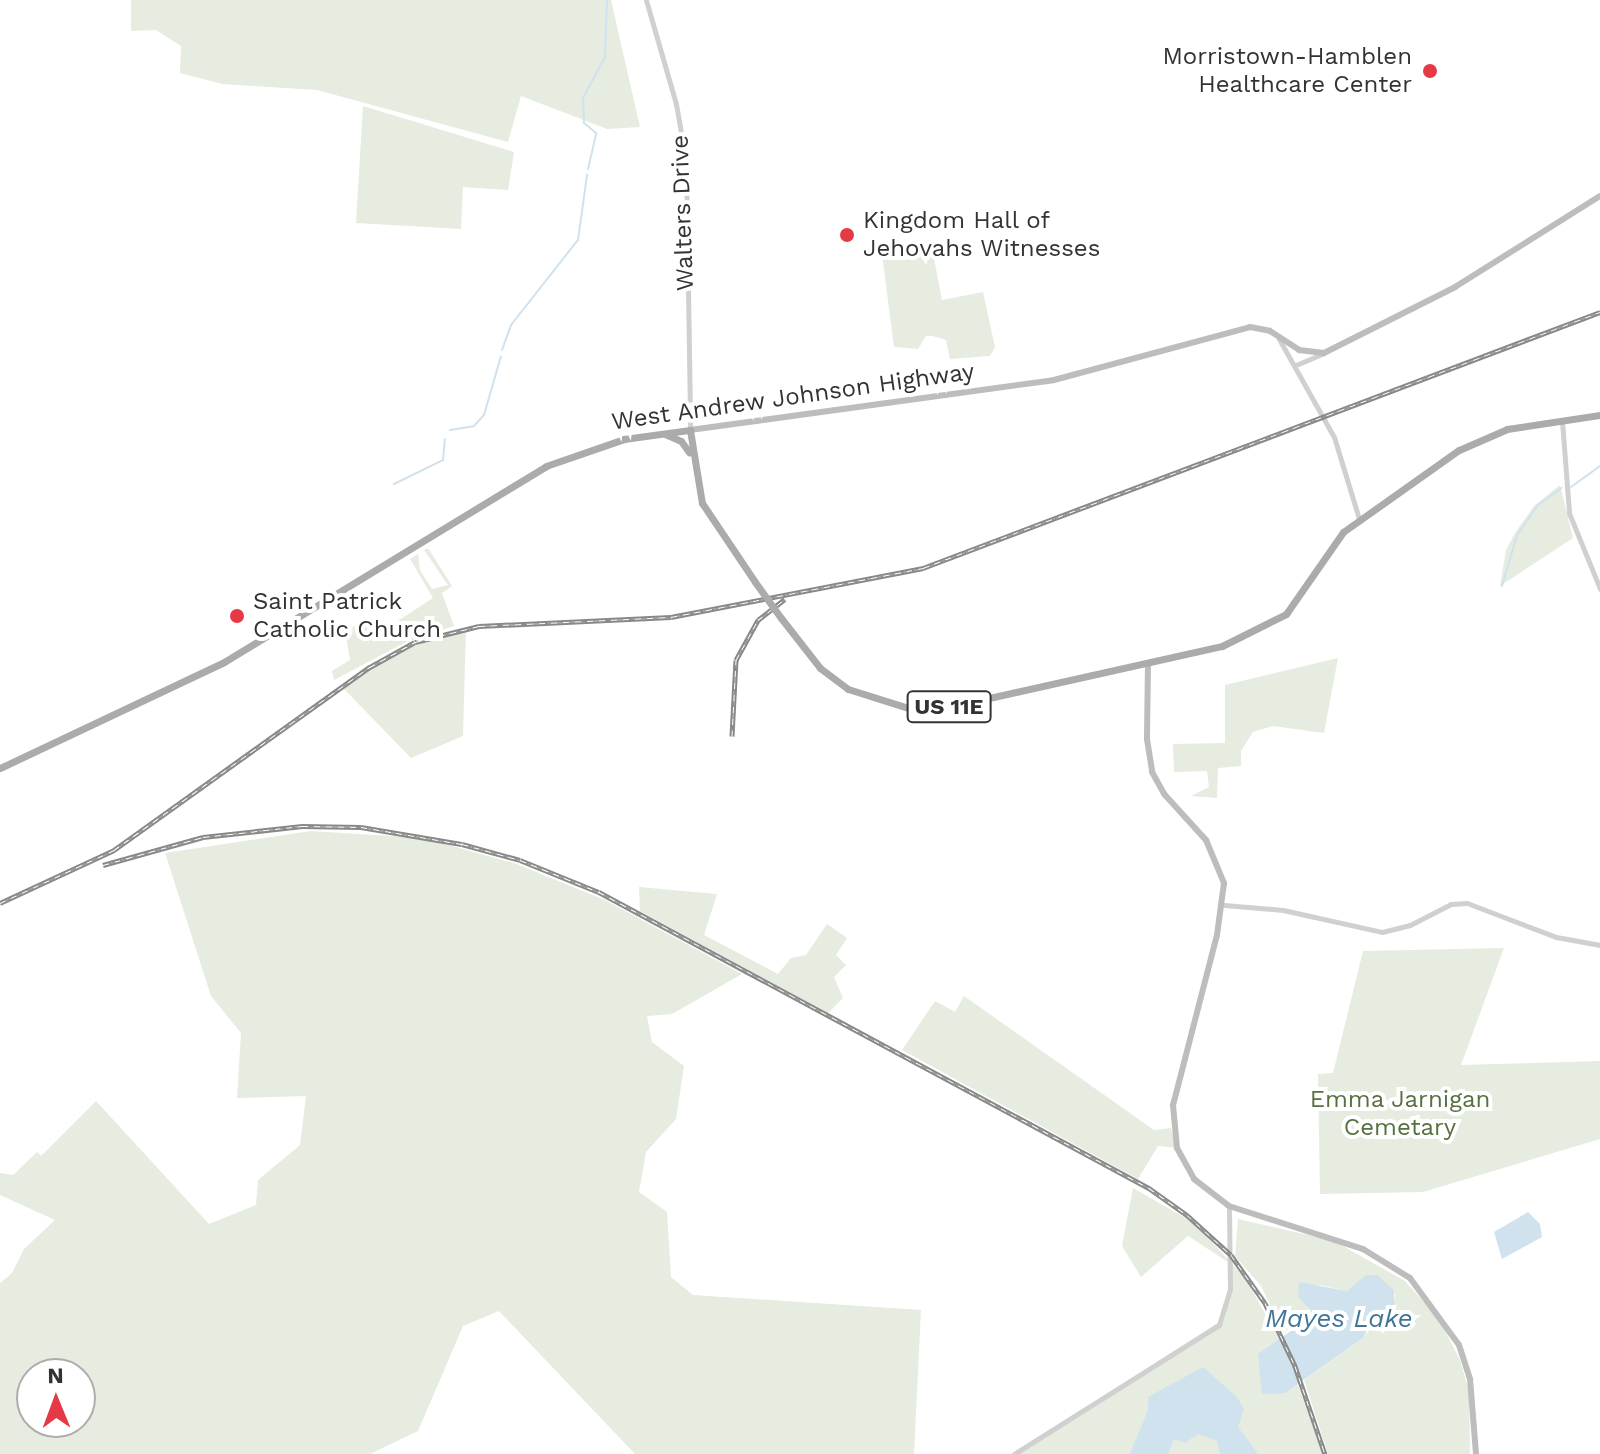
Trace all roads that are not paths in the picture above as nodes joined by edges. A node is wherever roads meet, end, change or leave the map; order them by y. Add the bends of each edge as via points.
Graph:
1 (646, 0) edge
2 (1600, 196) edge
3 (1279, 338) junction
4 (1299, 350) junction
5 (1324, 353) junction
6 (1296, 365) junction
7 (1600, 415) edge
8 (1562, 420) junction
9 (690, 430) junction
10 (663, 434) junction
11 (691, 456) junction
12 (1359, 519) junction
13 (1600, 589) edge
14 (1148, 664) junction
15 (0, 768) edge
16 (1224, 905) junction
17 (1600, 945) edge
18 (1229, 1206) junction
19 (1014, 1454) edge
20 (1476, 1454) edge

1 - 9 street, Walters Drive via 676,104 686,161
2 - 5 main road via 1455,287
3 - 4 main road, West Andrew Johnson Highway
3 - 6 street
3 - 9 main road, West Andrew Johnson Highway via 1250,327 1054,380
4 - 5 main road, West Andrew Johnson Highway
4 - 6 street
5 - 6 street
6 - 12 street via 1344,462
7 - 8 main road, US 11E
8 - 12 main road, US 11E via 1483,437
8 - 13 street via 1569,513
9 - 10 main road, West Andrew Johnson Highway
9 - 11 main road, US 11E
10 - 11 main road via 681,441
10 - 15 main road, West Andrew Johnson Highway via 595,446 546,466 238,655
11 - 14 main road, US 11E, bridge via 702,503 755,582 829,675 864,697 902,708 949,707
12 - 14 main road, US 11E via 1335,542 1294,605 1268,627 1222,646
14 - 16 main road via 1152,772 1212,849 1224,883
16 - 17 street via 1283,910 1382,932 1467,903 1556,937
16 - 18 main road via 1177,1082 1171,1128 1189,1173
18 - 19 street via 1230,1289 1219,1325
18 - 20 main road via 1363,1249 1410,1278 1459,1345 1470,1379

